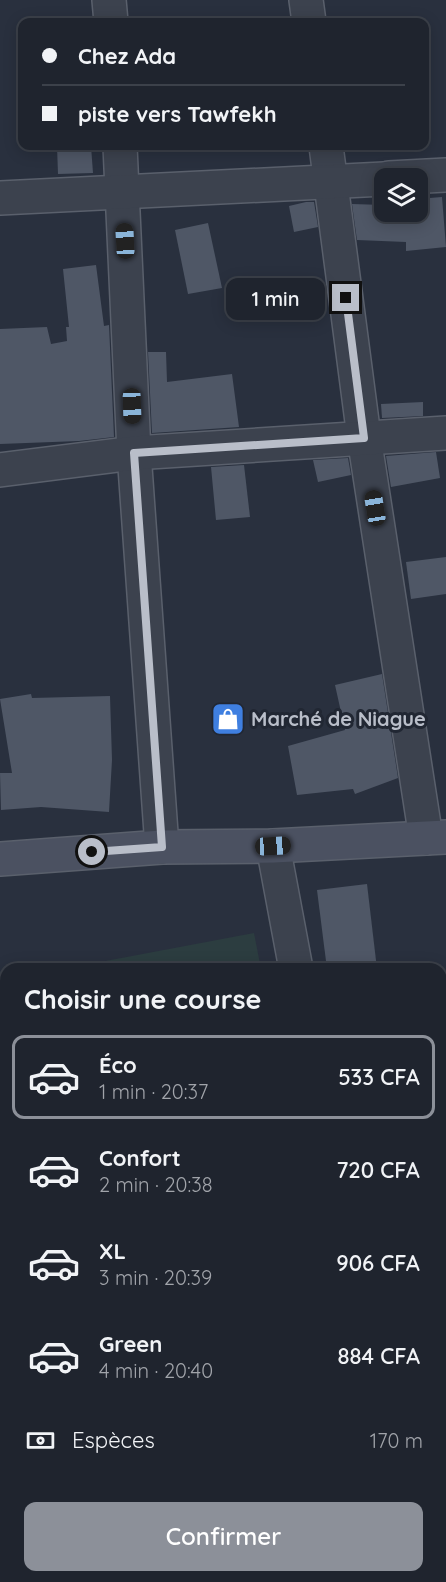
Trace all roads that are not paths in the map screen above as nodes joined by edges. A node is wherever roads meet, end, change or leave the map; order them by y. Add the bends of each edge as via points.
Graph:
1 (109, 0) edge
2 (306, 0) edge
3 (111, 18) edge
4 (308, 18) edge
5 (120, 150) edge
6 (327, 150) edge
7 (446, 175) edge
8 (428, 176) edge
9 (374, 180) edge
10 (331, 182) junction
11 (123, 194) junction
12 (0, 198) edge
13 (446, 433) edge
14 (364, 438) junction
15 (134, 453) junction
16 (0, 470) edge
17 (436, 838) edge
18 (273, 846) junction
19 (162, 847) junction
20 (0, 859) edge
21 (295, 963) edge

1 - 3 street
2 - 4 street
5 - 11 street
6 - 10 street
7 - 8 street
9 - 10 street
10 - 11 street
10 - 14 street
11 - 12 street
11 - 15 street
13 - 14 street
14 - 15 street
14 - 17 street
15 - 16 street
15 - 19 street
17 - 18 main road
18 - 19 main road
18 - 21 street
19 - 20 main road

